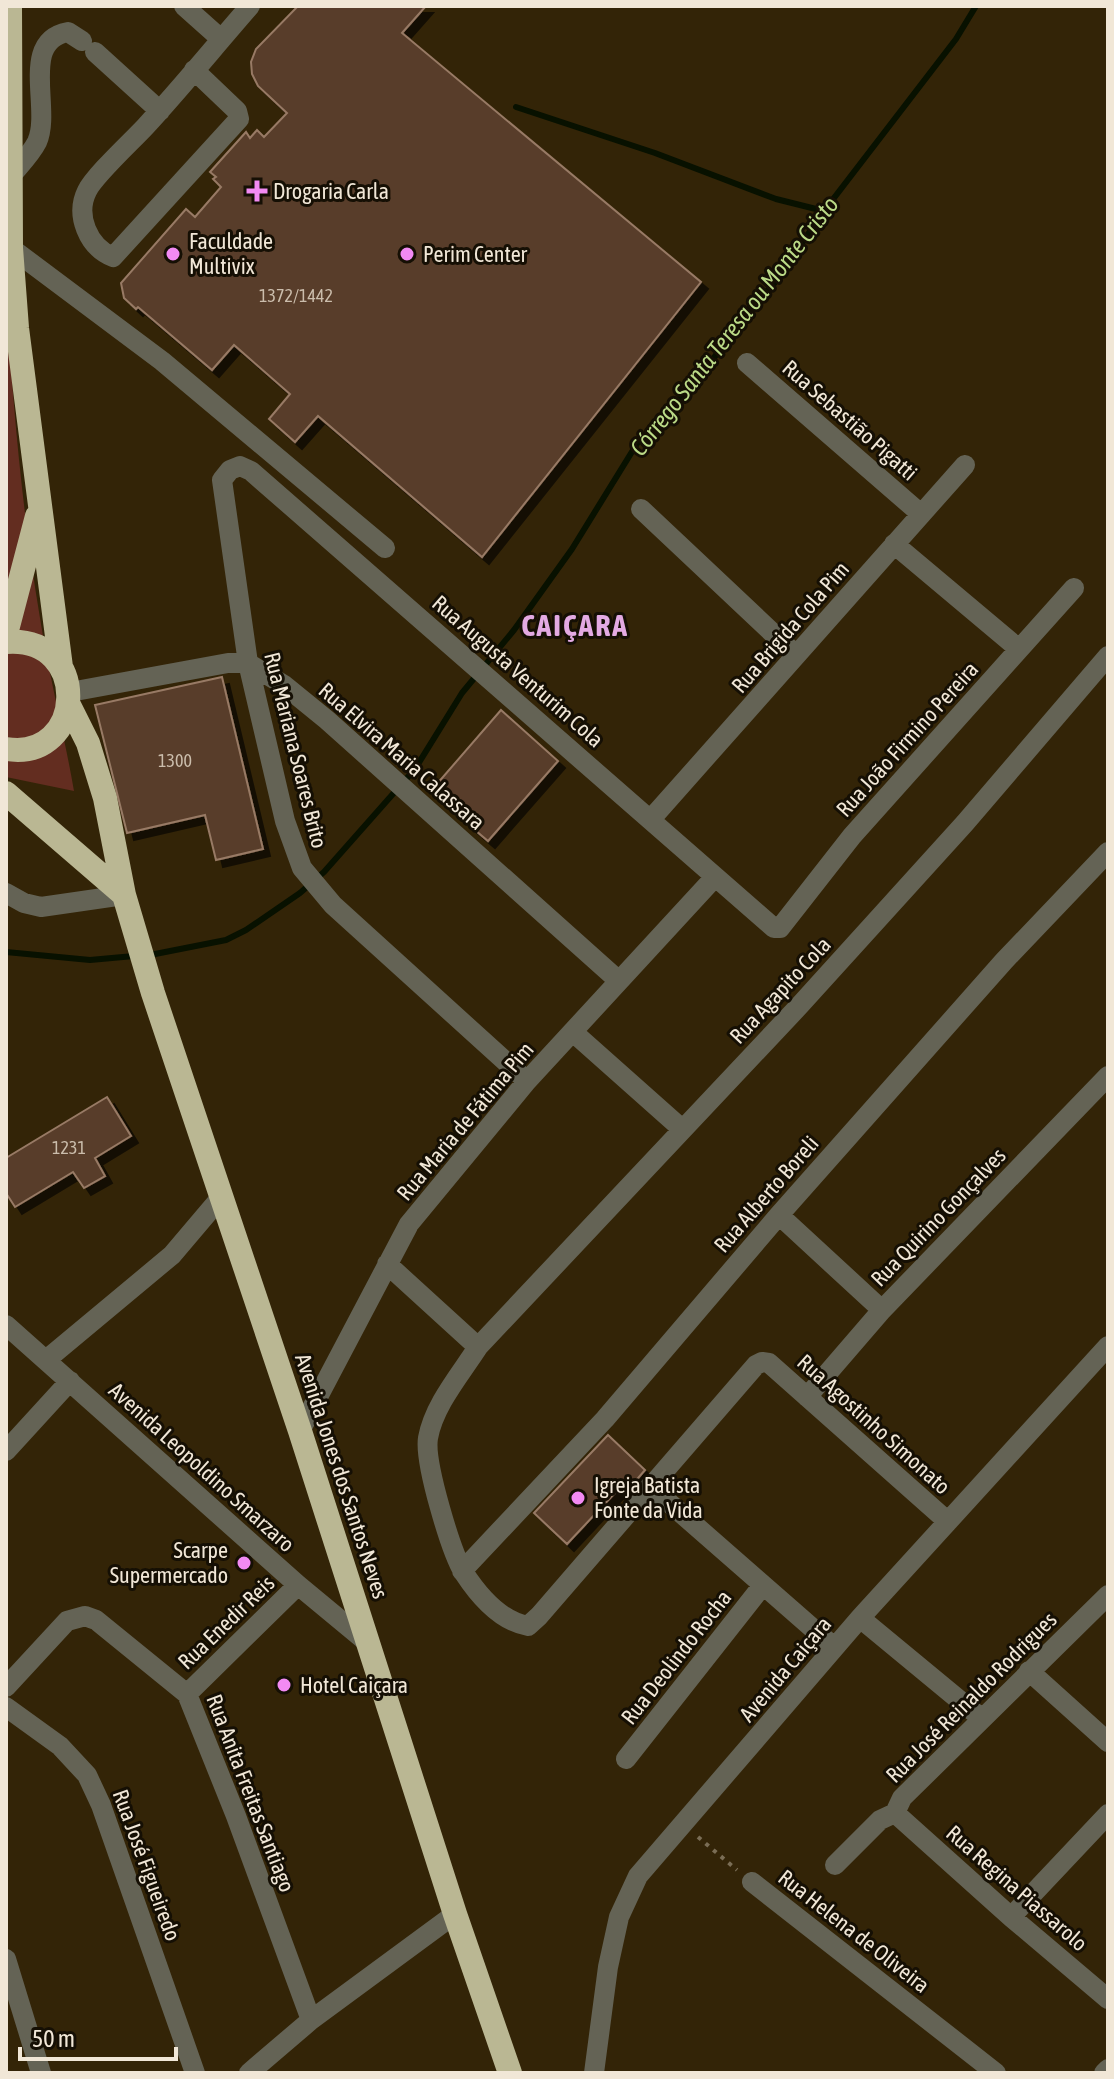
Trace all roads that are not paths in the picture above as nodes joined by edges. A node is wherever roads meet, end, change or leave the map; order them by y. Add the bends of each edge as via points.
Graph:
1 (10, 6) edge
2 (184, 6) edge
3 (250, 6) edge
4 (221, 39) junction
5 (194, 70) junction
6 (160, 111) junction
7 (9, 192) edge
8 (11, 248) junction
9 (747, 363) dead end
10 (965, 465) dead end
11 (222, 480) joint
12 (41, 502) junction
13 (641, 509) dead end
14 (921, 514) junction
15 (894, 544) junction
16 (385, 548) dead end
17 (1074, 588) dead end
18 (6, 634) edge
19 (6, 642) edge
20 (1019, 649) junction
21 (795, 654) junction
22 (1108, 656) edge
23 (248, 663) junction
24 (61, 667) junction
25 (69, 698) junction
26 (6, 749) edge
27 (6, 793) edge
28 (651, 819) junction
29 (1108, 852) edge
30 (715, 877) junction
31 (6, 893) edge
32 (124, 895) junction
33 (780, 928) joint
34 (619, 981) junction
35 (574, 1033) junction
36 (1108, 1076) edge
37 (527, 1081) junction
38 (682, 1129) junction
39 (222, 1196) junction
40 (779, 1215) junction
41 (387, 1264) junction
42 (882, 1310) junction
43 (6, 1325) edge
44 (1108, 1346) edge
45 (478, 1347) junction
46 (46, 1360) junction
47 (70, 1381) junction
48 (807, 1397) junction
49 (300, 1431) junction
50 (6, 1451) edge
51 (650, 1486) junction
52 (946, 1520) junction
53 (462, 1571) junction
54 (298, 1585) junction
55 (763, 1585) junction
56 (1108, 1595) edge
57 (860, 1618) junction
58 (368, 1643) junction
59 (834, 1647) junction
60 (1029, 1671) junction
61 (6, 1687) edge
62 (187, 1694) junction
63 (6, 1707) edge
64 (981, 1718) junction
65 (1108, 1742) edge
66 (626, 1759) dead end
67 (895, 1813) junction
68 (1108, 1814) edge
69 (835, 1865) dead end
70 (752, 1882) road end
71 (455, 1914) junction
72 (1011, 1917) junction
73 (6, 1959) edge
74 (1108, 1999) edge
75 (311, 2020) junction
76 (41, 2073) edge
77 (195, 2073) edge
78 (249, 2073) edge
79 (510, 2073) edge
80 (594, 2073) edge
81 (996, 2073) edge

1 - 7 highway, Avenida Jones dos Santos Neves
2 - 4 street
3 - 4 street
4 - 5 street
5 - 6 street
5 - 6 street via 239,119 113,257 83,223 87,189
6 - 7 street via 89,47 68,32 58,34 42,52 37,141
7 - 8 highway, Avenida Jones dos Santos Neves
8 - 12 highway, Avenida Jones dos Santos Neves
8 - 16 street via 162,361
9 - 14 street, Rua Sebastião Pigatti
10 - 14 street, Rua Brigida Cola Pim
11 - 23 street, Rua Mariana Soares Brito
11 - 28 street, Rua Augusta Venturim Cola via 240,466 251,471
12 - 18 highway, Avenida Jones dos Santos Neves
12 - 24 highway, Avenida Jones dos Santos Neves
13 - 21 street
14 - 15 street, Rua Brigida Cola Pim
15 - 20 street
15 - 21 street, Rua Brigida Cola Pim
17 - 20 street, Rua João Firmino Pereira
19 - 24 highway via 30,643
20 - 33 street, Rua João Firmino Pereira via 852,836
21 - 28 street, Rua Brigida Cola Pim
22 - 38 street, Rua Agapito Cola via 955,834
23 - 25 street
23 - 34 street, Rua Elvira Maria Calassara via 284,685
23 - 37 street, Rua Mariana Soares Brito via 285,821 306,874
24 - 25 highway, Avenida Jones dos Santos Neves
25 - 26 highway via 66,717 50,738 26,749
25 - 32 highway, Avenida Jones dos Santos Neves via 105,798
27 - 32 highway
28 - 30 street, Rua Augusta Venturim Cola
29 - 40 street, Rua Alberto Boreli
30 - 33 street, Rua Augusta Venturim Cola via 767,925
30 - 34 street, Rua Maria de Fátima Pim
31 - 32 street via 41,907
32 - 39 highway, Avenida Jones dos Santos Neves
34 - 35 street, Rua Maria de Fátima Pim
35 - 37 street, Rua Maria de Fátima Pim
35 - 38 street
36 - 42 street, Rua Quirino Gonçalves
37 - 41 street, Rua Maria de Fátima Pim via 409,1224
38 - 45 street, Rua Agapito Cola
39 - 46 street via 172,1255
39 - 49 highway, Avenida Jones dos Santos Neves
40 - 42 street
40 - 53 street, Rua Alberto Boreli via 605,1419
41 - 45 street
41 - 49 street, Rua Maria de Fátima Pim
42 - 48 street, Rua Quirino Gonçalves
43 - 46 street, Avenida Leopoldino Smarzaro
44 - 52 street, Avenida Caiçara
45 - 53 street, Rua Agapito Cola via 443,1400 428,1438 427,1465
46 - 47 street, Avenida Leopoldino Smarzaro
47 - 50 street
47 - 54 street, Avenida Leopoldino Smarzaro
48 - 51 street, Rua Agostinho Simonato via 769,1363 756,1365
48 - 52 street, Rua Agostinho Simonato
49 - 58 highway, Avenida Jones dos Santos Neves
51 - 53 street via 528,1626 512,1623 492,1608
51 - 55 street
52 - 57 street, Avenida Caiçara
54 - 58 street, Avenida Leopoldino Smarzaro
54 - 62 street, Rua Enedir Reis
55 - 59 street
55 - 66 street, Rua Deolindo Rocha
56 - 60 street, Rua José Reinaldo Rodrigues
57 - 59 street, Avenida Caiçara
57 - 64 street
58 - 71 highway, Avenida Jones dos Santos Neves
59 - 80 street, Avenida Caiçara via 638,1876 619,1917
60 - 64 street, Rua José Reinaldo Rodrigues
60 - 65 street
61 - 62 street, Rua Anita Freitas Santiago via 67,1621 85,1616
62 - 75 street, Rua Anita Freitas Santiago
63 - 77 street, Rua José Figueiredo via 60,1746 87,1775
64 - 67 street, Rua José Reinaldo Rodrigues via 902,1798
67 - 69 street, Rua José Reinaldo Rodrigues via 880,1820
67 - 72 street, Rua Regina Piassarolo
68 - 72 street
70 - 81 street, Rua Helena de Oliveira
71 - 75 street
71 - 79 highway, Avenida Jones dos Santos Neves
72 - 74 street, Rua Regina Piassarolo
73 - 76 street
75 - 78 street

